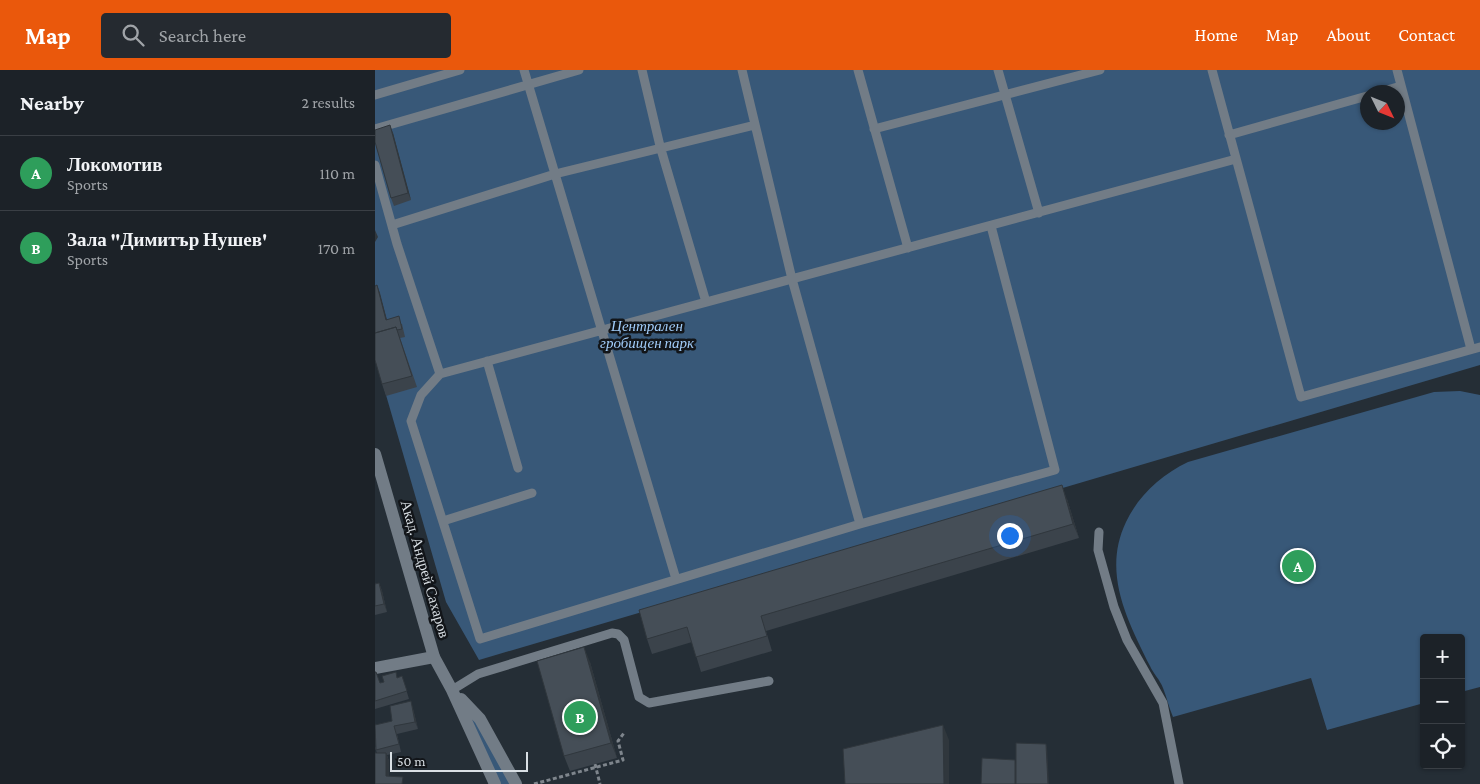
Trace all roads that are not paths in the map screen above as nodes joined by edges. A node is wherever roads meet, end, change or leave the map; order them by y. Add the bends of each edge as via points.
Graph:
1 (460, 70) edge
2 (524, 70) edge
3 (579, 70) edge
4 (641, 70) edge
5 (742, 70) edge
6 (858, 70) edge
7 (998, 70) edge
8 (1100, 70) edge
9 (1212, 70) edge
10 (1397, 70) edge
11 (528, 85) junction
12 (1401, 85) edge
13 (375, 95) edge
14 (1005, 96) junction
15 (1360, 98) edge
16 (1405, 100) edge
17 (755, 125) junction
18 (375, 129) edge
19 (875, 129) junction
20 (1229, 135) junction
21 (660, 146) junction
22 (1236, 160) junction
23 (375, 165) edge
24 (555, 174) junction
25 (1039, 213) junction
26 (392, 225) junction
27 (991, 226) junction
28 (908, 248) junction
29 (792, 279) junction
30 (706, 302) junction
31 (601, 330) junction
32 (1476, 348) edge
33 (487, 361) junction
34 (440, 374) junction
35 (375, 454) edge
36 (518, 468) dead end
37 (532, 493) dead end
38 (443, 521) junction
39 (860, 524) junction
40 (1099, 532) dead end
41 (676, 579) junction
42 (434, 657) junction
43 (375, 668) edge
44 (769, 681) dead end
45 (452, 690) junction
46 (493, 780) edge
47 (516, 784) edge
48 (1179, 784) edge

1 - 13 lane
2 - 11 lane
3 - 11 lane
4 - 21 lane
5 - 17 lane
6 - 19 lane
7 - 14 lane
8 - 14 lane
9 - 20 lane
10 - 12 lane
11 - 18 lane
11 - 24 lane
14 - 19 lane
14 - 25 lane
15 - 20 lane
16 - 32 lane
17 - 21 lane
17 - 29 lane
19 - 28 lane
20 - 22 lane
21 - 24 lane
21 - 30 lane
22 - 25 lane
22 - 32 lane via 1301,397
23 - 26 lane
24 - 26 lane
24 - 31 lane
25 - 27 lane
26 - 34 lane
27 - 28 lane
27 - 39 lane via 1055,470
28 - 29 lane
29 - 30 lane
29 - 39 lane
30 - 31 lane
31 - 33 lane
31 - 41 lane
33 - 34 lane
33 - 36 lane
34 - 38 lane via 421,395 411,421
35 - 42 street, Акад. Андрей Сахаров
37 - 38 lane
38 - 41 lane via 480,639
39 - 41 lane
40 - 48 lane via 1098,550 1114,607 1127,640 1163,703
42 - 43 street
42 - 45 street, Акад. Андрей Сахаров
44 - 45 lane via 649,704 639,697 624,640 612,633 478,674
45 - 46 street, Акад. Андрей Сахаров
45 - 47 street, Акад. Андрей Сахаров via 480,719

